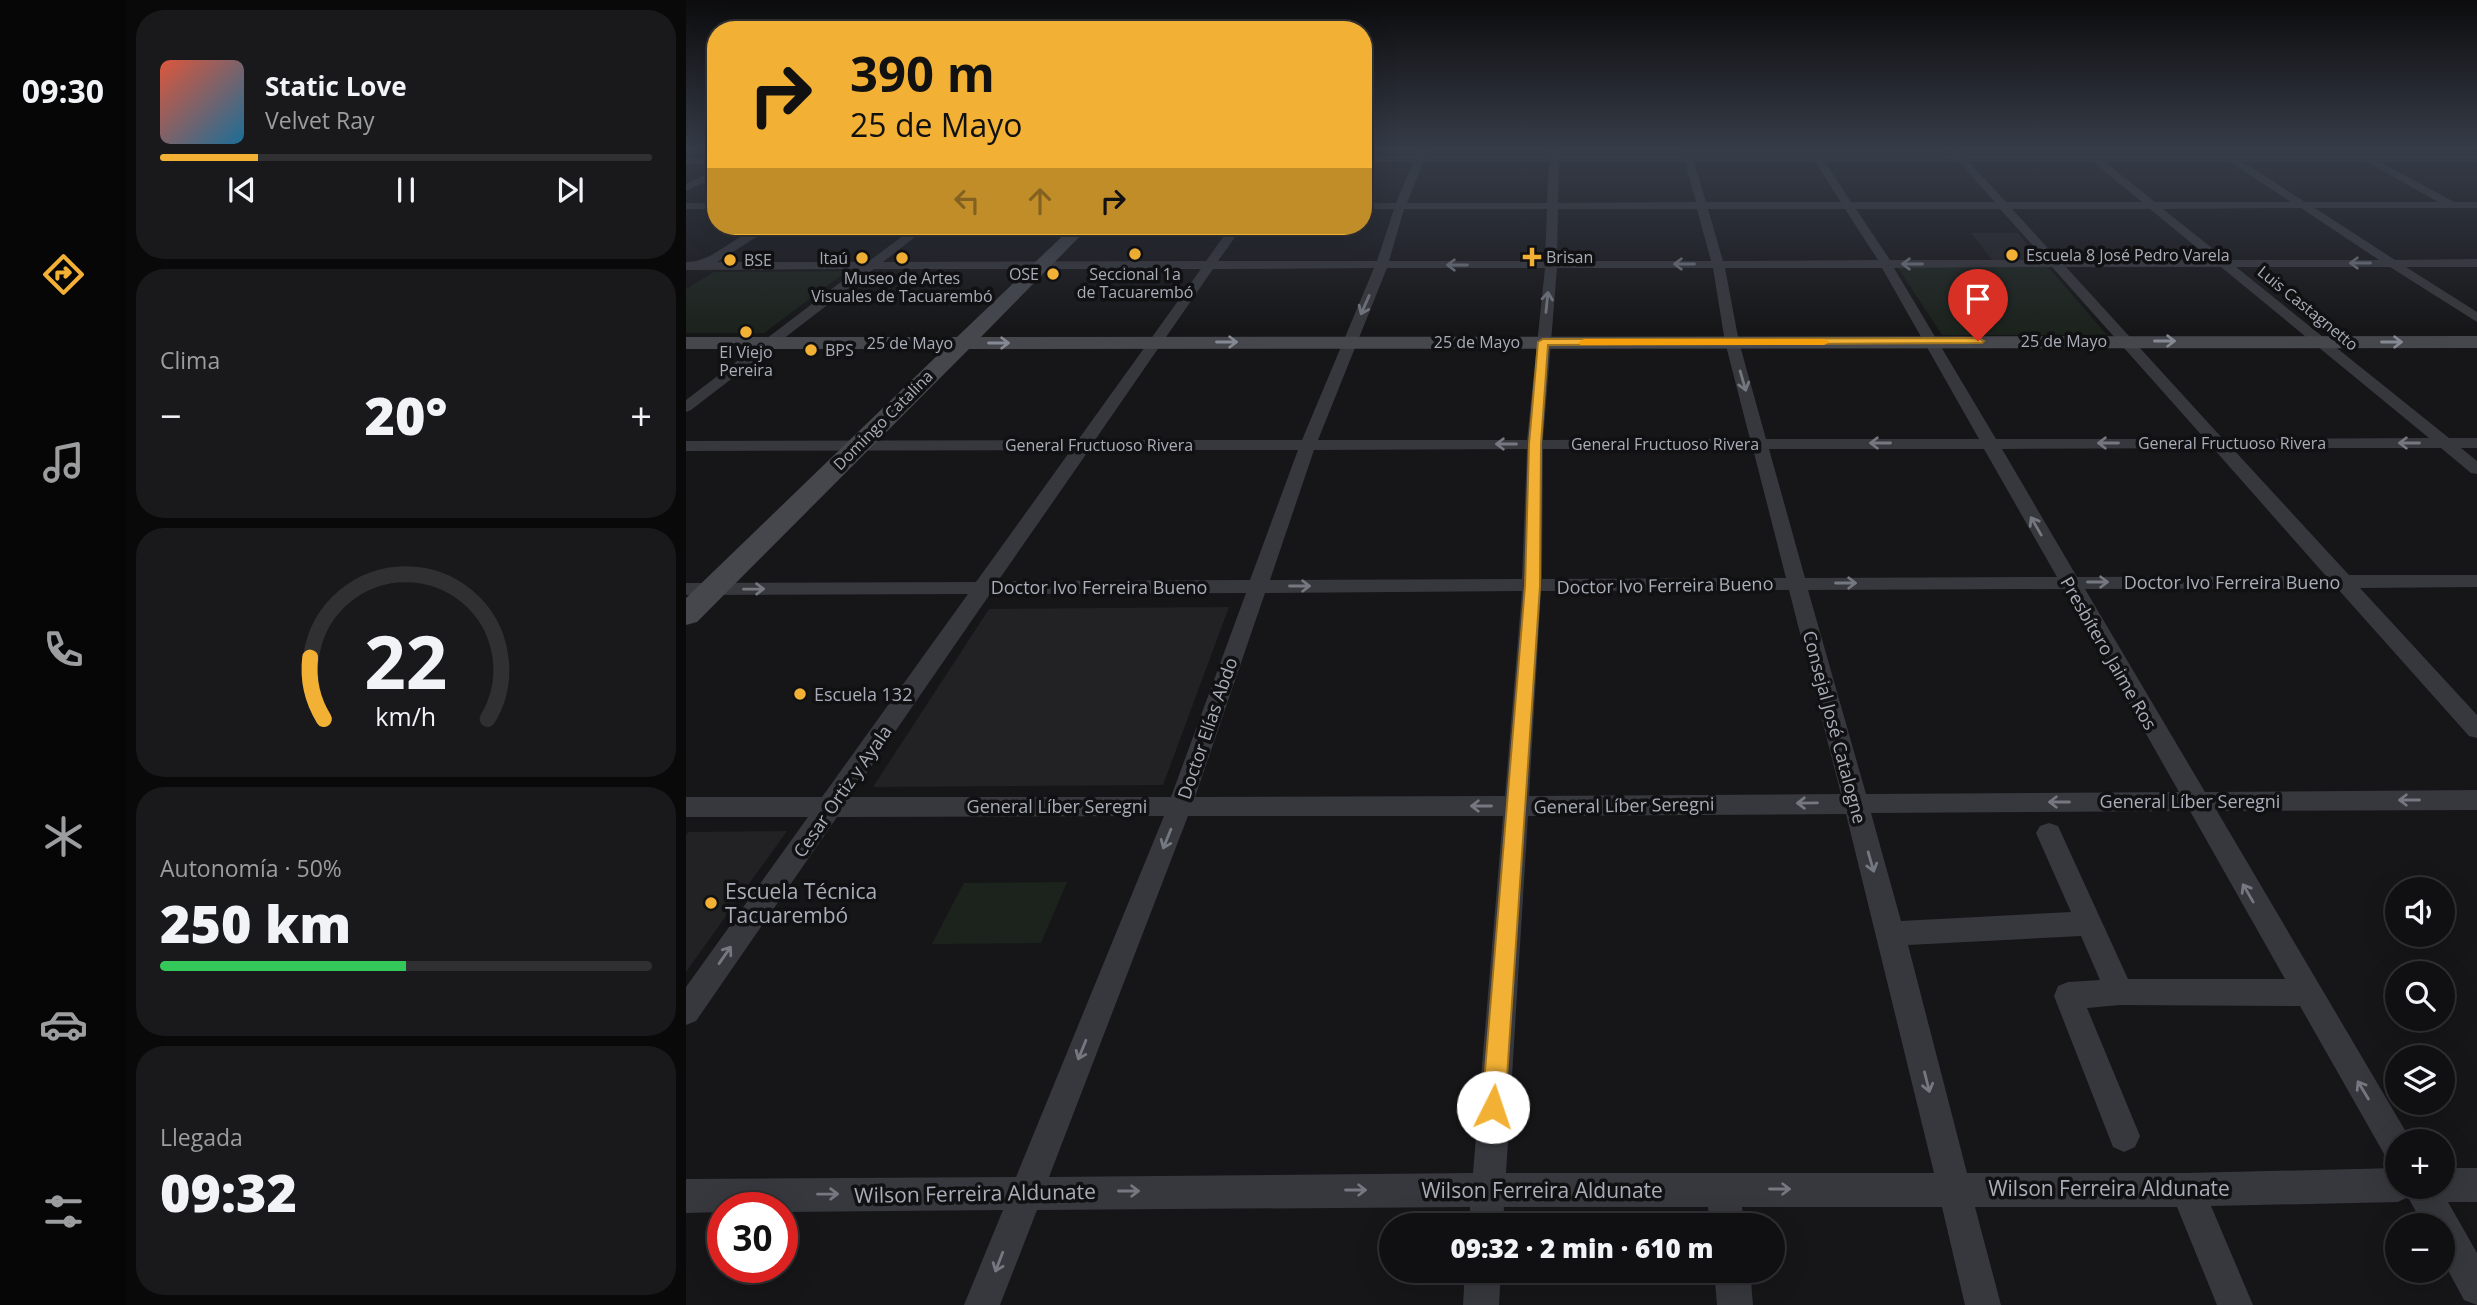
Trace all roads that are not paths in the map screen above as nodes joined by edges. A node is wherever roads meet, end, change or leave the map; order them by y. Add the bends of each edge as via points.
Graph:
1 (1400, 210) edge
2 (1551, 210) edge
3 (1702, 210) edge
4 (1851, 210) edge
5 (2005, 210) edge
6 (2159, 210) edge
7 (2311, 210) edge
8 (753, 235) edge
9 (911, 235) edge
10 (1073, 235) edge
11 (1230, 235) edge
12 (2225, 263) junction
13 (2394, 263) junction
14 (2477, 263) edge
15 (1551, 264) junction
16 (1718, 264) junction
17 (1885, 264) junction
18 (871, 265) junction
19 (1042, 265) junction
20 (1208, 265) junction
21 (1382, 265) junction
22 (2057, 265) junction
23 (686, 266) edge
24 (703, 266) junction
25 (686, 276) edge
26 (2477, 318) edge
27 (1929, 341) junction
28 (2128, 341) junction
29 (769, 342) junction
30 (1156, 342) junction
31 (1349, 342) junction
32 (1543, 342) junction
33 (1732, 342) junction
34 (2322, 342) junction
35 (2477, 342) edge
36 (686, 343) edge
37 (961, 343) junction
38 (686, 407) edge
39 (1987, 443) junction
40 (2220, 443) junction
41 (2445, 443) junction
42 (2477, 443) edge
43 (1535, 444) junction
44 (1761, 444) junction
45 (1084, 445) junction
46 (1308, 445) junction
47 (686, 446) edge
48 (856, 446) junction
49 (2477, 469) edge
50 (2477, 581) edge
51 (2069, 582) junction
52 (2345, 582) junction
53 (1798, 583) junction
54 (1255, 586) junction
55 (1532, 586) junction
56 (986, 587) junction
57 (686, 589) edge
58 (712, 589) junction
59 (686, 615) edge
60 (2477, 730) edge
61 (2477, 800) edge
62 (2195, 801) junction
63 (1854, 803) junction
64 (1180, 806) junction
65 (1514, 806) junction
66 (686, 807) edge
67 (830, 807) junction
68 (2049, 833) dead end
69 (2090, 923) junction
70 (1891, 933) junction
71 (2120, 992) junction
72 (2305, 993) junction
73 (686, 1011) edge
74 (2387, 1129) edge
75 (2124, 1136) dead end
76 (2385, 1185) edge
77 (2455, 1185) edge
78 (2477, 1185) edge
79 (1953, 1188) junction
80 (1723, 1189) junction
81 (1488, 1190) junction
82 (2187, 1190) junction
83 (1026, 1192) junction
84 (686, 1196) edge
85 (1487, 1213) edge
86 (1726, 1213) edge
87 (2455, 1249) edge
88 (1482, 1283) edge
89 (1733, 1283) edge
90 (2477, 1287) edge
91 (982, 1305) edge
92 (1481, 1305) edge
93 (1735, 1305) edge
94 (1983, 1305) edge
95 (2235, 1305) edge

1 - 21 street, Doctor Elías Abdo
2 - 15 street
3 - 16 street, Consejal José Catalogne
4 - 17 street, Presbítero Jaime Ros
5 - 22 street
6 - 12 street, Luis Castagnetto
7 - 13 street
8 - 24 street
9 - 18 street
10 - 19 street, Domingo Catalina
11 - 20 street, Cesar Ortiz y Ayala
13 -> 12 street
12 - 22 street
12 - 34 street, Luis Castagnetto
13 - 14 street
13 - 26 street
16 -> 15 street
15 -> 21 street
32 -> 15 street
16 - 17 street
16 - 33 street, Consejal José Catalogne
22 -> 17 street
17 - 27 street, Presbítero Jaime Ros
18 - 19 street
18 - 24 street
18 - 29 street
19 - 20 street
19 - 37 street, Domingo Catalina
20 - 21 street
20 - 30 street, Cesar Ortiz y Ayala
21 -> 31 street, Doctor Elías Abdo
22 - 28 street
23 - 24 street
24 - 25 street
27 - 28 street, 25 de Mayo
27 - 33 street, 25 de Mayo
27 - 39 street, Presbítero Jaime Ros
28 -> 34 street, 25 de Mayo
28 - 40 street
29 - 36 street, 25 de Mayo
29 - 37 street, 25 de Mayo
29 - 38 street
30 -> 31 street, 25 de Mayo
37 -> 30 street, 25 de Mayo
30 - 45 street, Cesar Ortiz y Ayala
31 - 32 street, 25 de Mayo
31 - 46 street, Doctor Elías Abdo
32 - 33 street, 25 de Mayo
32 - 43 street
33 -> 44 street, Consejal José Catalogne
34 -> 35 street, 25 de Mayo
34 - 41 street, Luis Castagnetto
37 - 48 street, Domingo Catalina
40 -> 39 street, General Fructuoso Rivera
39 -> 44 street, General Fructuoso Rivera
51 -> 39 street, Presbítero Jaime Ros
41 -> 40 street, General Fructuoso Rivera
40 - 52 street
41 - 42 street, General Fructuoso Rivera
41 - 49 street, Luis Castagnetto
43 - 44 street, General Fructuoso Rivera
43 -> 46 street, General Fructuoso Rivera
43 - 55 street
44 - 53 street, Consejal José Catalogne
45 - 46 street, General Fructuoso Rivera
45 - 48 street, General Fructuoso Rivera
45 - 56 street, Cesar Ortiz y Ayala
46 - 54 street, Doctor Elías Abdo
47 - 48 street, General Fructuoso Rivera
48 - 58 street, Domingo Catalina
50 - 52 street, Doctor Ivo Ferreira Bueno
51 -> 52 street, Doctor Ivo Ferreira Bueno
53 -> 51 street, Doctor Ivo Ferreira Bueno
51 - 62 street, Presbítero Jaime Ros
52 - 60 street
53 - 55 street, Doctor Ivo Ferreira Bueno
53 - 63 street, Consejal José Catalogne
54 -> 55 street, Doctor Ivo Ferreira Bueno
54 - 56 street, Doctor Ivo Ferreira Bueno
54 - 64 street, Doctor Elías Abdo
55 - 65 street
58 -> 56 street, Doctor Ivo Ferreira Bueno
56 - 67 street, Cesar Ortiz y Ayala
57 - 58 street, Doctor Ivo Ferreira Bueno
58 - 59 street, Domingo Catalina
61 -> 62 street, General Líber Seregni
62 -> 63 street, General Líber Seregni
72 -> 62 street, Presbítero Jaime Ros
63 -> 65 street, General Líber Seregni
63 -> 70 street, Consejal José Catalogne
65 -> 64 street, General Líber Seregni
64 - 67 street, General Líber Seregni
64 -> 83 street, Doctor Elías Abdo
65 - 81 street
66 - 67 street, General Líber Seregni
73 -> 67 street, Cesar Ortiz y Ayala
68 - 69 street
69 - 70 street
69 - 71 street
70 -> 79 street, Consejal José Catalogne
71 - 72 street
71 - 75 street via 2068,996
74 -> 72 street, Presbítero Jaime Ros
76 - 82 street, Wilson Ferreira Aldunate
77 - 78 street
80 -> 79 street, Wilson Ferreira Aldunate
79 - 82 street, Wilson Ferreira Aldunate
79 - 94 street, Consejal José Catalogne
80 - 81 street, Wilson Ferreira Aldunate
80 - 86 street
83 -> 81 street, Wilson Ferreira Aldunate
81 - 85 street
82 - 95 street
84 -> 83 street, Wilson Ferreira Aldunate
83 -> 91 street, Doctor Elías Abdo
87 - 90 street
88 - 92 street
89 - 93 street

